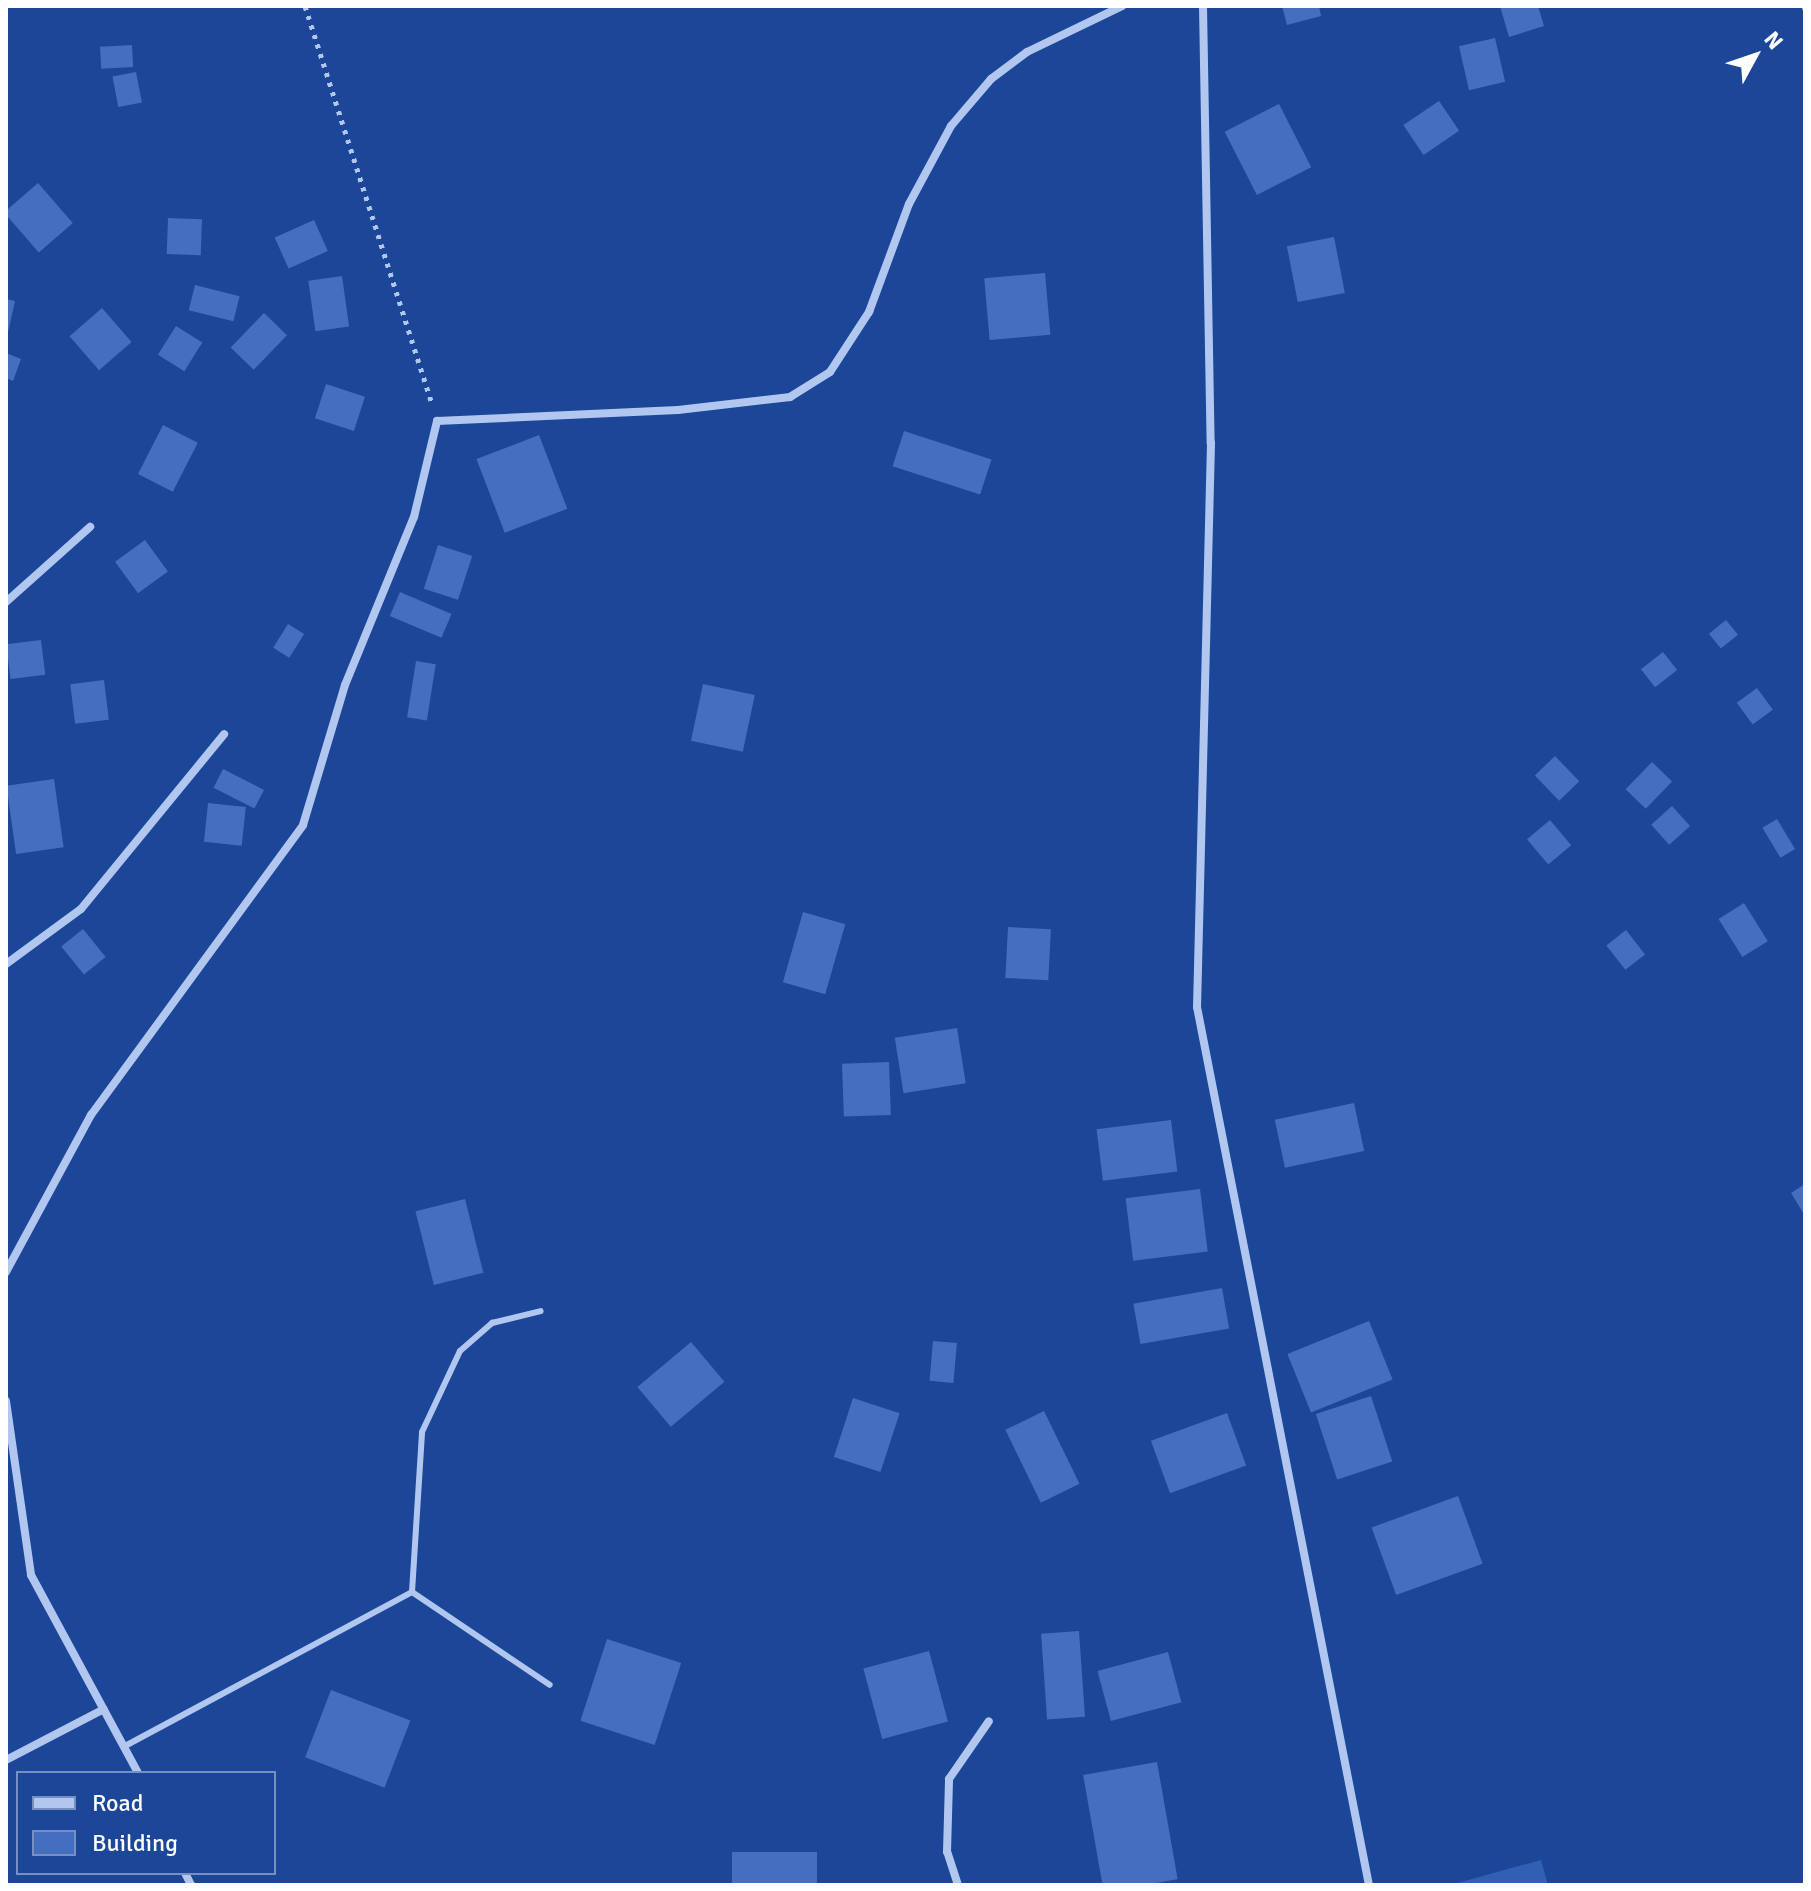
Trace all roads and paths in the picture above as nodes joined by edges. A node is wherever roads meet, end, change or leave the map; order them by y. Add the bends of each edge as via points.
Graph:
1 (305, 6) edge
2 (1122, 6) edge
3 (1203, 6) edge
4 (437, 421) junction
5 (90, 527) dead end
6 (6, 602) edge
7 (224, 734) dead end
8 (6, 964) edge
9 (6, 1272) edge
10 (541, 1311) dead end
11 (6, 1401) edge
12 (412, 1592) junction
13 (550, 1685) dead end
14 (104, 1709) junction
15 (989, 1721) dead end
16 (125, 1746) junction
17 (6, 1760) edge
18 (137, 1771) edge
19 (958, 1885) edge
20 (1369, 1885) edge

1 - 4 path
2 - 4 street via 1027,52 991,79 951,126 909,204 853,344 817,380 790,397 678,410
3 - 20 street via 1211,443 1197,1007
4 - 9 street via 414,517 345,685 303,825 91,1115
5 - 6 street
7 - 8 street via 81,909
10 - 12 lane via 492,1323 460,1351 422,1432
11 - 14 street via 31,1575
12 - 13 lane
12 - 16 lane
14 - 16 street
14 - 17 street
15 - 19 street via 949,1779 947,1852
16 - 18 street

